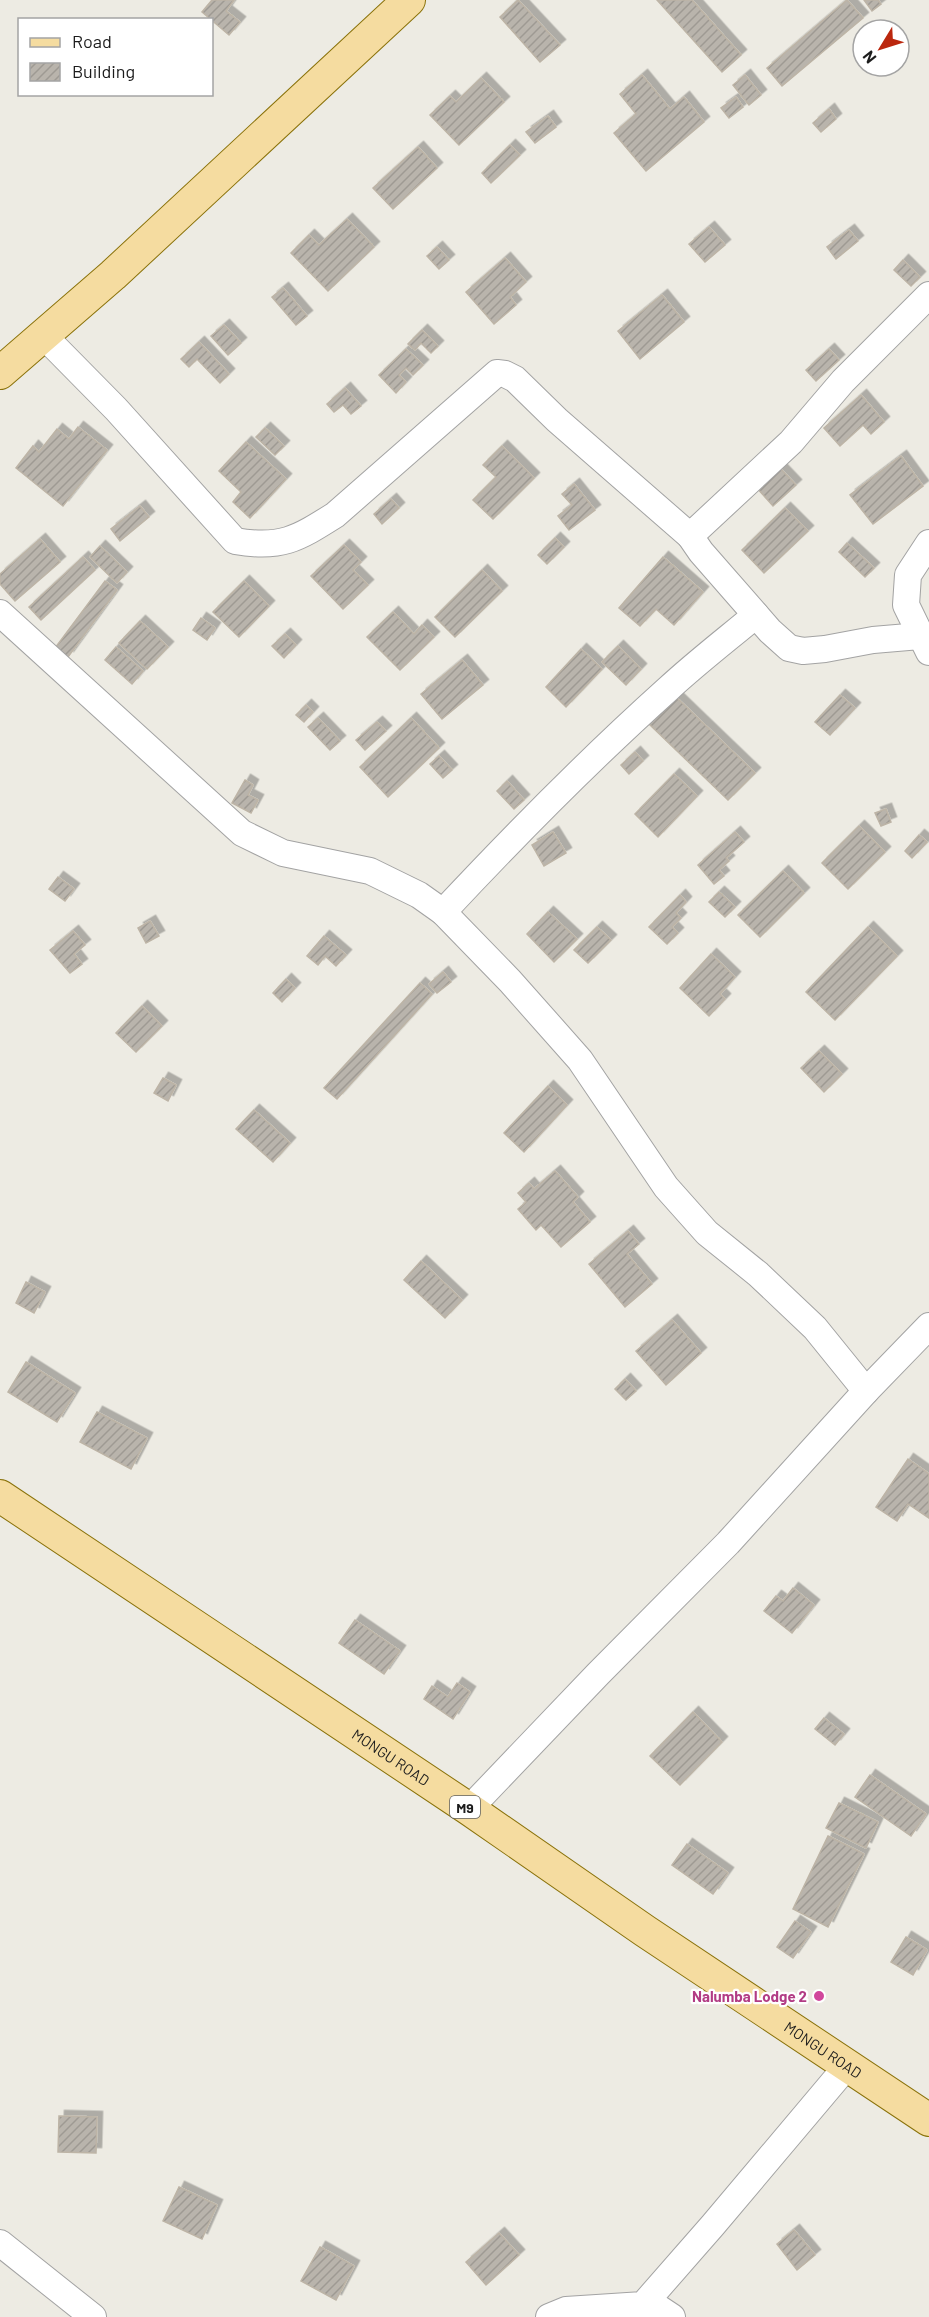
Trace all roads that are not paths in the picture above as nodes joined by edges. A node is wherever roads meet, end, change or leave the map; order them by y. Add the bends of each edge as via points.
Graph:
1 (409, 0) edge
2 (929, 295) edge
3 (43, 335) junction
4 (0, 374) edge
5 (690, 536) junction
6 (929, 543) edge
7 (0, 613) edge
8 (756, 615) junction
9 (924, 644) edge
10 (443, 912) junction
11 (929, 1326) edge
12 (866, 1390) junction
13 (0, 1496) edge
14 (469, 1809) junction
15 (847, 2066) junction
16 (929, 2120) edge
17 (0, 2243) edge
18 (643, 2305) junction
19 (93, 2317) edge
20 (549, 2317) edge
21 (672, 2317) edge

1 - 3 main road via 113,275
2 - 5 street via 843,381 790,442
3 - 4 main road
3 - 5 street via 235,541 258,545 284,543 335,515 497,373 515,379
5 - 8 street
6 - 9 street via 908,575 906,605
7 - 10 street via 242,833 283,853 370,871 419,895
8 - 9 street via 789,648 803,651 873,640
8 - 10 street via 669,687 588,763
10 - 12 street via 580,1060 666,1187 707,1233 815,1328
11 - 12 street
12 - 14 street via 728,1543
13 - 14 main road, MONGU ROAD / M9
14 - 15 main road, MONGU ROAD / M9
15 - 16 main road, MONGU ROAD / M9
15 - 18 street
17 - 19 street
18 - 20 street via 566,2310
18 - 21 street

